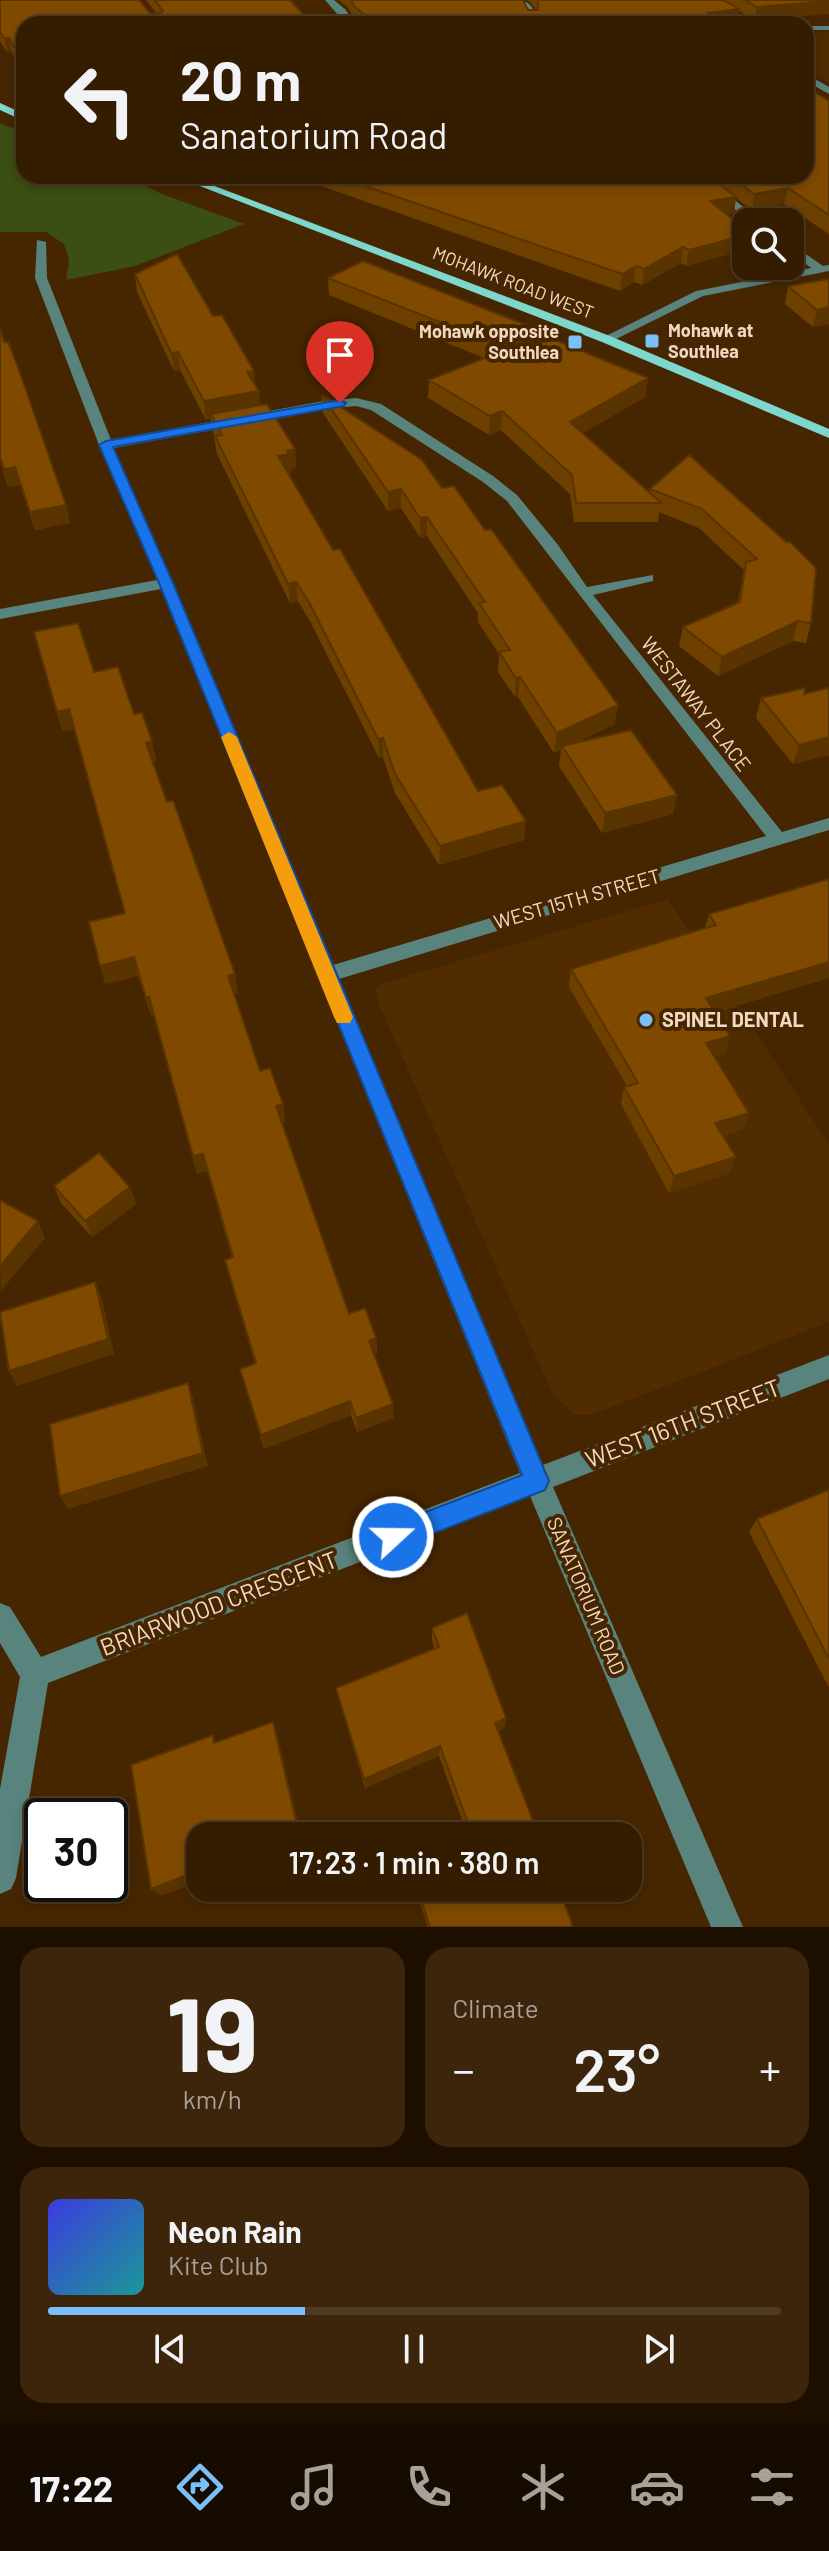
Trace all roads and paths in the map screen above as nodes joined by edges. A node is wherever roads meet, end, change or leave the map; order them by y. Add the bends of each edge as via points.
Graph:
1 (329, 0) edge
2 (520, 0) edge
3 (709, 0) edge
4 (345, 16) edge
5 (531, 16) edge
6 (737, 16) edge
7 (200, 184) edge
8 (708, 184) edge
9 (739, 208) edge
10 (41, 242) dead end
11 (804, 255) edge
12 (825, 269) edge
13 (606, 339) junction
14 (829, 434) edge
15 (106, 445) junction
16 (648, 578) dead end
17 (166, 583) junction
18 (583, 593) junction
19 (0, 614) edge
20 (829, 824) edge
21 (778, 839) junction
22 (326, 975) junction
23 (829, 1367) edge
24 (537, 1481) junction
25 (0, 1617) edge
26 (35, 1674) junction
27 (0, 1878) edge
28 (727, 1927) edge

1 - 4 street
2 - 5 street
3 - 6 street
7 - 13 main road, MOHAWK ROAD WEST
8 - 9 street
10 - 15 street, SANATORIUM ROAD via 41,278
11 - 12 street
12 - 13 street via 700,293
13 - 14 main road, MOHAWK ROAD WEST
15 - 17 street, SANATORIUM ROAD
15 - 18 street, WESTAWAY PLACE via 324,405 356,402 376,407 512,498
16 - 18 street
17 - 19 street
17 - 22 street, SANATORIUM ROAD
18 - 21 street, WESTAWAY PLACE
20 - 21 street, WEST 15TH STREET
21 - 22 street, WEST 15TH STREET
22 - 24 street, SANATORIUM ROAD
23 - 24 street, WEST 16TH STREET
24 - 26 street, BRIARWOOD CRESCENT
24 - 28 street, SANATORIUM ROAD
25 - 26 street
26 - 27 street

